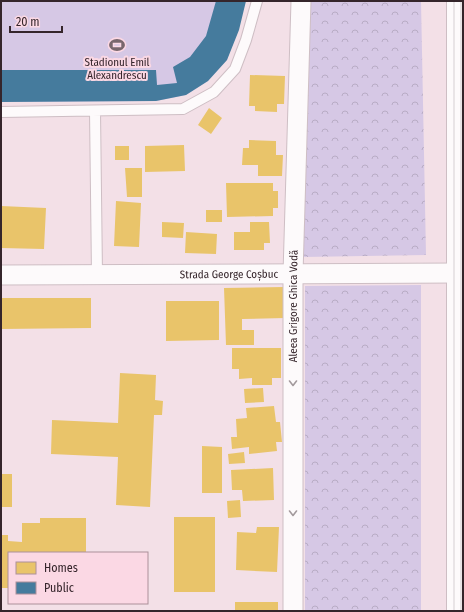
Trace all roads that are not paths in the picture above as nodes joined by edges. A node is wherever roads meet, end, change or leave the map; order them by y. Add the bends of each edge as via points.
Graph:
1 (257, 1) edge
2 (301, 1) edge
3 (458, 1) edge
4 (95, 111) junction
5 (1, 112) edge
6 (461, 171) edge
7 (458, 273) junction
8 (293, 274) junction
9 (1, 275) edge
10 (97, 275) junction
11 (460, 509) edge
12 (293, 611) edge
13 (458, 611) edge

1 - 4 lane via 235,69 214,92 183,109
2 - 8 street, Aleea Grigore Ghica Vodă
3 - 6 main road
4 - 5 lane
4 - 10 lane
6 - 7 main road
7 - 8 street, Strada George Coșbuc
7 - 11 main road
8 - 10 street, Strada George Coșbuc
8 -> 12 street, Aleea Grigore Ghica Vodă
9 - 10 street, Strada George Coșbuc
11 - 13 main road

